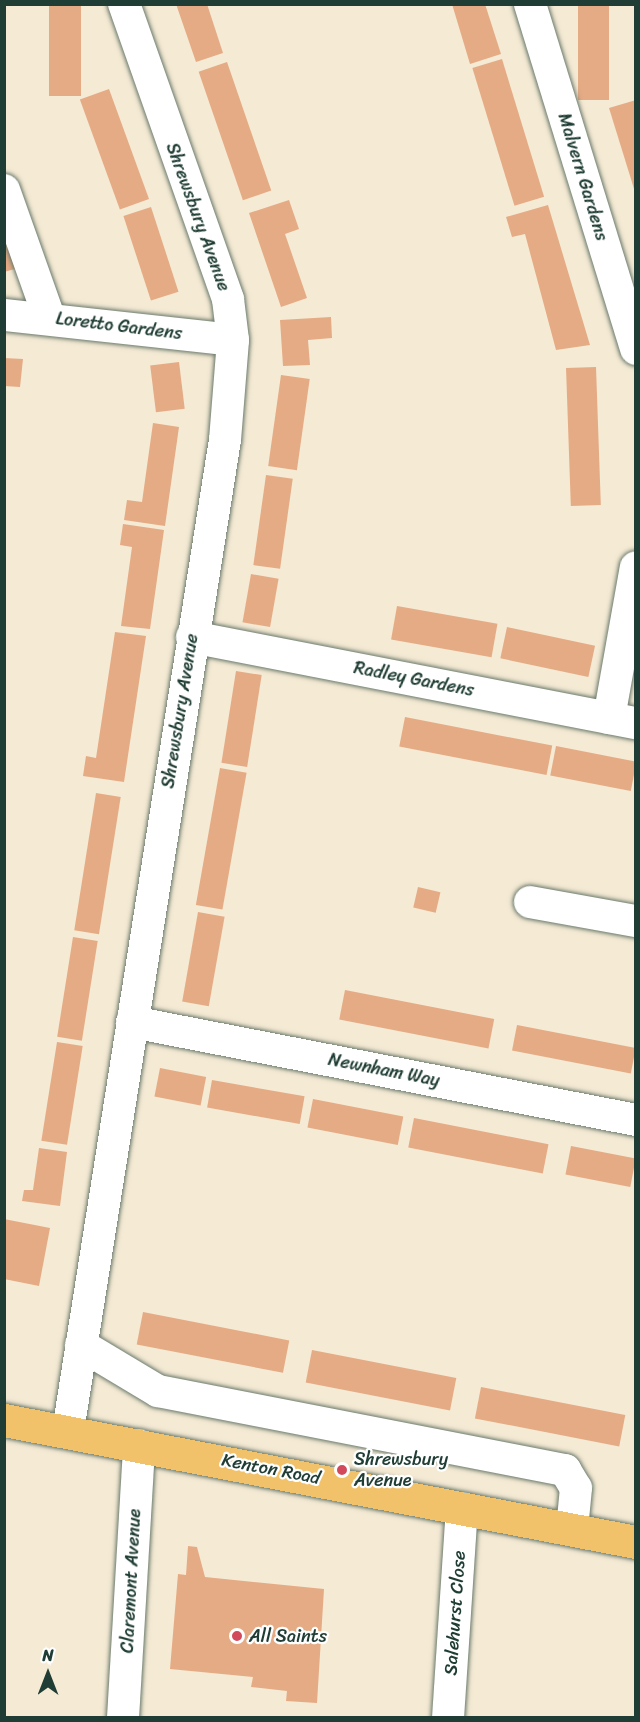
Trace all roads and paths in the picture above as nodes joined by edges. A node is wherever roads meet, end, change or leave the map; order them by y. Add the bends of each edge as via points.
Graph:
1 (124, 4) edge
2 (530, 4) edge
3 (4, 190) edge
4 (4, 315) edge
5 (49, 317) junction
6 (233, 340) junction
7 (636, 350) edge
8 (636, 567) edge
9 (192, 637) junction
10 (622, 721) edge
11 (530, 902) dead end
12 (636, 921) edge
13 (132, 1022) junction
14 (636, 1120) edge
15 (81, 1345) junction
16 (4, 1420) edge
17 (68, 1431) junction
18 (139, 1445) junction
19 (462, 1508) junction
20 (572, 1529) junction
21 (636, 1542) edge
22 (123, 1718) edge
23 (448, 1718) edge

1 - 6 street, Shrewsbury Avenue via 228,299
2 - 7 street, Malvern Gardens
3 - 5 street
4 - 5 street, Loretto Gardens
5 - 6 street, Loretto Gardens
6 - 9 street, Shrewsbury Avenue via 225,440
8 - 10 street
9 - 10 street, Radley Gardens
9 - 13 street, Shrewsbury Avenue
11 - 12 street
13 - 14 street, Newnham Way
13 - 15 street, Shrewsbury Avenue
15 - 17 street, Shrewsbury Avenue
15 - 20 street via 158,1391 565,1470 576,1488
16 - 17 main road, Kenton Road
17 - 18 main road, Kenton Road
18 - 19 main road, Kenton Road
18 - 22 street, Claremont Avenue via 146,1521
19 - 20 main road, Kenton Road
19 - 23 street, Salehurst Close
20 - 21 main road, Kenton Road

